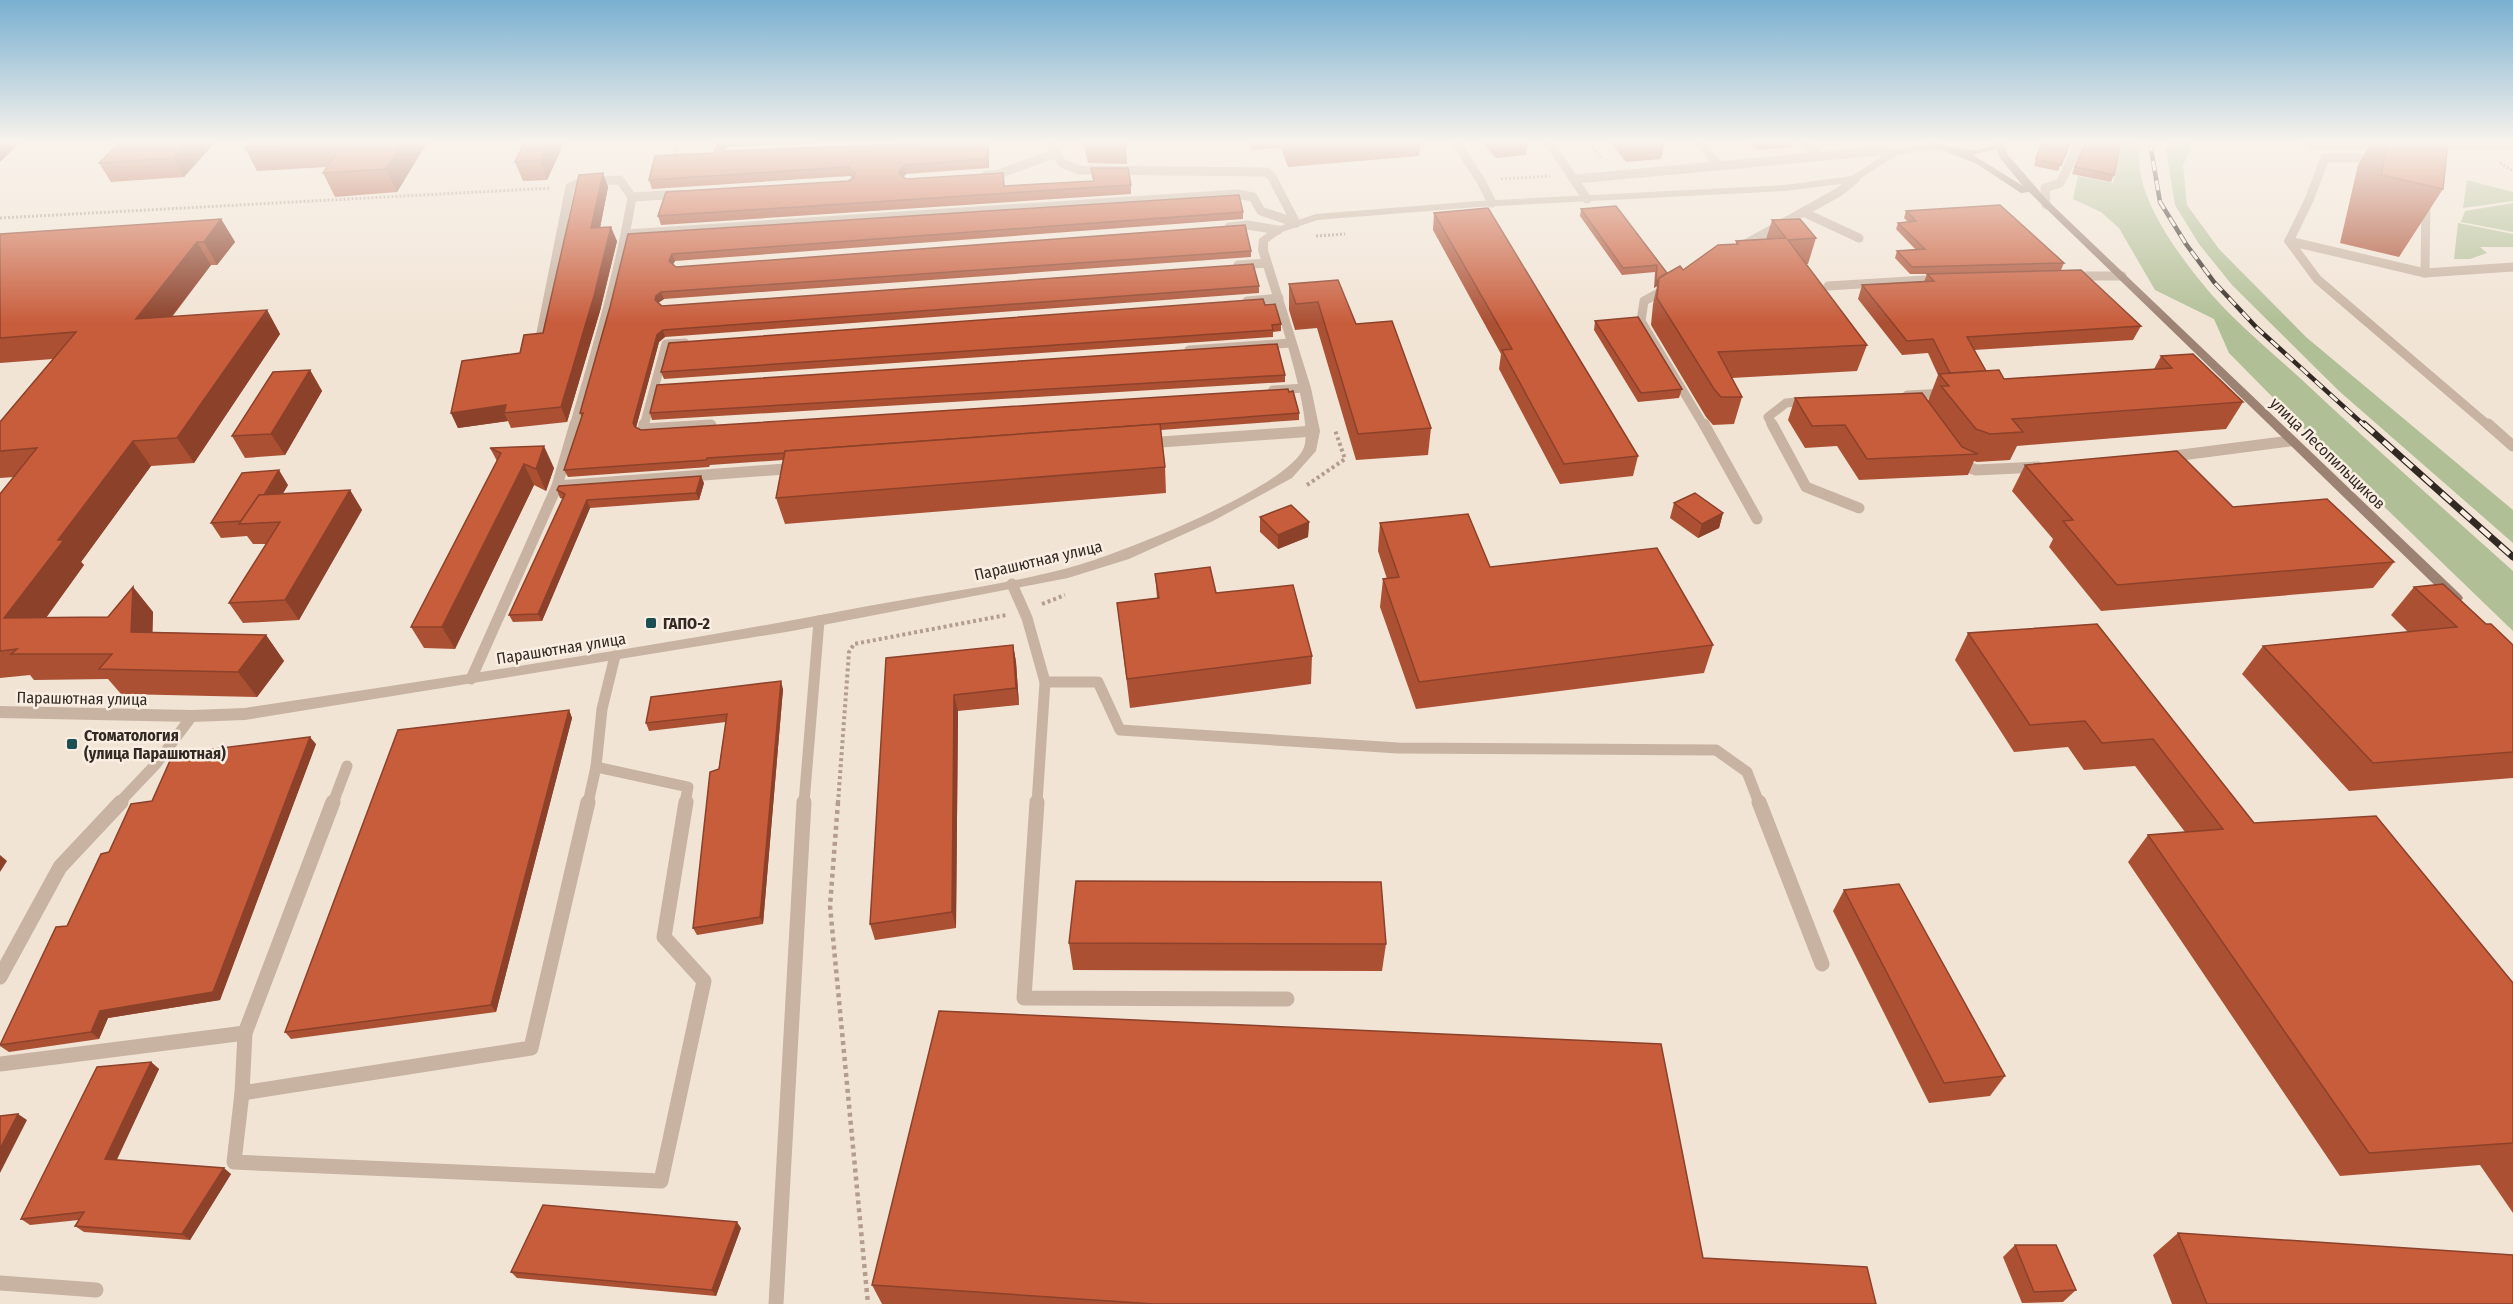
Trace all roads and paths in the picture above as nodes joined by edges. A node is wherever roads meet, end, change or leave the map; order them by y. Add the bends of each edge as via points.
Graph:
1 (297, 202) edge
2 (567, 202) edge
3 (631, 202) edge
4 (1117, 202) edge
5 (1256, 202) edge
6 (1285, 202) edge
7 (1519, 202) edge
8 (1821, 202) edge
9 (2041, 202) edge
10 (2308, 202) edge
11 (2426, 202) edge
12 (1492, 203) joint
13 (2044, 204) joint
14 (1803, 212) junction
15 (0, 218) edge
16 (1296, 223) junction
17 (1223, 227) edge
18 (1278, 230) junction
19 (626, 234) junction
20 (1351, 234) dead end
21 (1306, 237) dead end
22 (1859, 238) dead end
23 (2289, 241) junction
24 (1735, 250) edge
25 (1267, 263) junction
26 (1232, 266) edge
27 (2513, 267) edge
28 (2475, 268) junction
29 (2425, 273) junction
30 (2513, 274) edge
31 (2057, 276) edge
32 (2121, 276) junction
33 (1950, 279) edge
34 (1674, 284) edge
35 (1828, 286) dead end
36 (1279, 298) junction
37 (1232, 302) edge
38 (539, 343) edge
39 (690, 343) edge
40 (1290, 343) junction
41 (1173, 351) edge
42 (667, 385) edge
43 (655, 386) junction
44 (1305, 388) junction
45 (1257, 391) edge
46 (1954, 393) edge
47 (1905, 398) edge
48 (1819, 401) edge
49 (726, 424) edge
50 (1334, 428) dead end
51 (1314, 431) junction
52 (2290, 441) junction
53 (1136, 444) edge
54 (2513, 446) edge
55 (1952, 456) edge
56 (2153, 459) edge
57 (2047, 466) edge
58 (805, 468) edge
59 (557, 486) junction
60 (1299, 490) dead end
61 (1859, 508) dead end
62 (1757, 519) dead end
63 (1012, 584) junction
64 (1067, 594) dead end
65 (2462, 604) edge
66 (1024, 611) junction
67 (819, 621) junction
68 (615, 656) junction
69 (471, 679) junction
70 (1044, 682) junction
71 (0, 712) edge
72 (192, 716) junction
73 (347, 766) dead end
74 (596, 767) junction
75 (1822, 964) dead end
76 (0, 977) edge
77 (1287, 999) dead end
78 (245, 1033) junction
79 (0, 1064) edge
80 (242, 1093) junction
81 (0, 1283) edge
82 (96, 1290) dead end
83 (776, 1304) edge
84 (868, 1304) edge

1 - 15 path
2 - 38 lane
3 - 19 lane
4 - 19 lane
5 - 16 lane via 1261,211
6 - 16 lane
7 - 12 street
8 - 14 lane
9 - 13 main road
10 - 23 lane
11 - 29 lane
12 - 16 street via 1316,217
13 - 32 main road, улица Лесопильщиков
14 - 22 lane
14 - 24 lane
16 - 18 street
17 - 18 lane via 1247,225
18 - 25 street via 1263,240
19 - 59 lane
20 - 21 path
23 - 29 lane
23 - 54 lane via 2317,279
25 - 26 lane
25 - 36 street
27 - 28 lane
28 - 29 lane
28 - 30 lane
31 - 32 lane
32 - 52 main road, улица Лесопильщиков via 2210,369
33 - 35 lane
34 - 62 lane via 1644,301 1641,321
36 - 37 lane
36 - 40 street
39 - 43 lane via 666,344
40 - 41 lane
40 - 44 street
42 - 43 lane
43 - 49 lane via 643,429
44 - 45 lane
44 - 51 street
46 - 47 lane
48 - 61 lane via 1786,403 1768,417 1806,487
50 - 60 path via 1345,459
51 - 53 lane
51 - 63 street, Парашютная улица via 1310,451 1287,475 1208,518 1124,556
52 - 56 lane
52 - 65 main road, улица Лесопильщиков
55 - 57 lane via 1959,464 1976,470
58 - 59 lane
59 - 69 lane
63 - 66 lane
63 - 67 street, Парашютная улица
64 - 66 path
66 - 70 lane
66 - 84 path via 854,644 849,652 830,906
67 - 68 street, Парашютная улица
67 - 83 lane via 800,864
68 - 69 street, Парашютная улица
68 - 74 lane via 602,710
69 - 72 street, Парашютная улица via 245,714
70 - 75 lane via 1098,682 1120,730 1398,748 1716,750 1747,772
70 - 77 lane via 1024,998
71 - 72 street, Парашютная улица
72 - 76 lane via 156,764 60,867
73 - 78 lane
74 - 80 lane via 531,1048
74 - 80 lane via 688,787 664,936 704,981 661,1181 234,1162
78 - 79 lane
78 - 80 lane
81 - 82 lane

